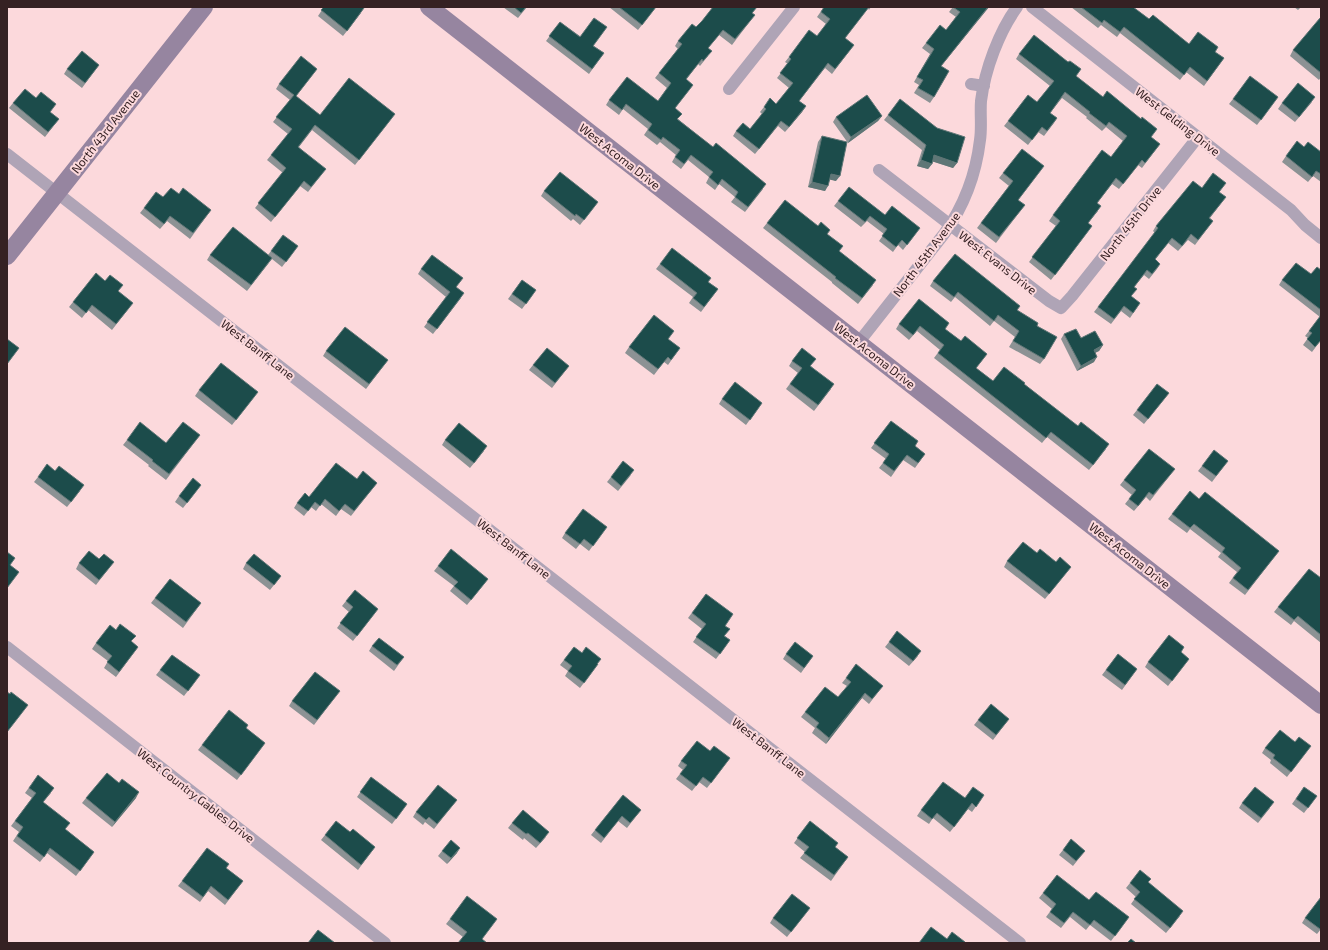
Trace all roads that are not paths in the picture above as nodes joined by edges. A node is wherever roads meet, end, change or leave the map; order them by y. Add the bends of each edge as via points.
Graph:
1 (204, 7) edge
2 (429, 7) edge
3 (794, 7) edge
4 (1017, 7) edge
5 (1032, 7) edge
6 (971, 84) dead end
7 (984, 86) junction
8 (729, 89) dead end
9 (1198, 137) junction
10 (7, 154) edge
11 (879, 170) dead end
12 (57, 192) junction
13 (950, 225) junction
14 (1321, 238) edge
15 (7, 256) edge
16 (1061, 308) joint
17 (859, 342) junction
18 (7, 647) edge
19 (1321, 705) edge
20 (385, 943) edge
21 (1020, 943) edge

1 - 12 street, North 43rd Avenue
2 - 17 street, West Acoma Drive
3 - 8 street
4 - 7 street, North 45th Avenue via 990,60
5 - 9 street, West Gelding Drive
6 - 7 street
7 - 13 street, North 45th Avenue via 976,164 964,200
9 - 14 street, West Gelding Drive via 1292,210
9 - 16 street, North 45th Drive
10 - 12 street, West Banff Lane
11 - 13 street, West Evans Drive
12 - 15 street, North 43rd Avenue
12 - 21 street, West Banff Lane
13 - 16 street, West Evans Drive
13 - 17 street, North 45th Avenue
17 - 19 street, West Acoma Drive
18 - 20 street, West Country Gables Drive

